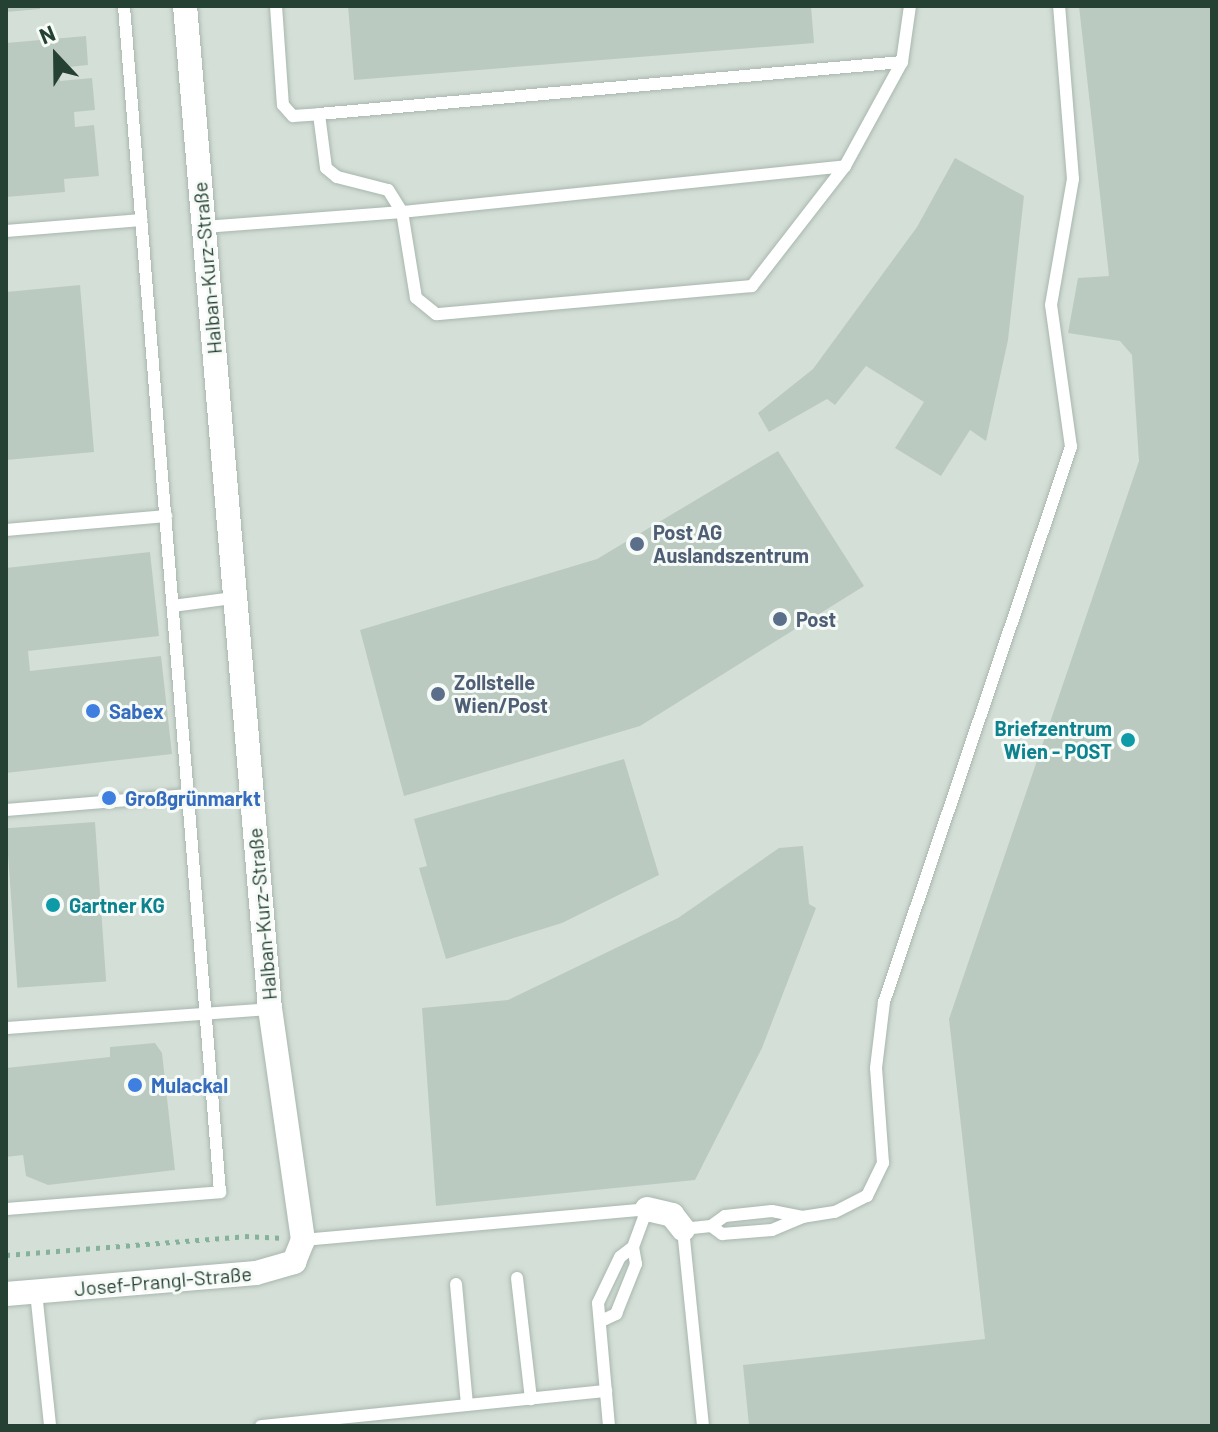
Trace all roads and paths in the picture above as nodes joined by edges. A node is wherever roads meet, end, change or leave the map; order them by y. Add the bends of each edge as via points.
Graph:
1 (124, 6) edge
2 (185, 6) edge
3 (276, 6) edge
4 (910, 6) edge
5 (1059, 6) edge
6 (902, 62) junction
7 (319, 114) junction
8 (845, 166) junction
9 (402, 212) junction
10 (142, 220) junction
11 (204, 227) junction
12 (6, 231) edge
13 (166, 516) junction
14 (6, 530) edge
15 (233, 598) junction
16 (173, 606) junction
17 (188, 795) junction
18 (6, 810) edge
19 (270, 1009) junction
20 (206, 1012) junction
21 (6, 1028) edge
22 (6, 1209) edge
23 (647, 1209) junction
24 (802, 1217) junction
25 (711, 1226) junction
26 (683, 1229) junction
27 (303, 1240) junction
28 (633, 1247) junction
29 (6, 1255) edge
30 (517, 1278) dead end
31 (456, 1284) dead end
32 (36, 1292) junction
33 (6, 1294) edge
34 (601, 1321) junction
35 (606, 1391) junction
36 (531, 1399) junction
37 (467, 1405) junction
38 (50, 1426) edge
39 (261, 1426) edge
40 (609, 1426) edge
41 (703, 1426) edge

1 - 10 lane
2 - 11 street, Halban-Kurz-Straße
3 - 7 lane via 283,105 293,116
4 - 6 lane
5 - 24 lane via 1073,179 1051,305 1071,447 884,1002 876,1068 883,1163 867,1196 835,1212
6 - 7 lane
6 - 8 lane
7 - 9 lane via 326,168 337,177 388,190
8 - 9 lane
8 - 9 lane via 752,286 722,291 436,314 416,298
9 - 11 lane
10 - 12 lane
10 - 13 lane
11 - 15 street, Halban-Kurz-Straße
13 - 14 lane
13 - 16 lane
15 - 16 lane
15 - 19 street, Halban-Kurz-Straße
16 - 17 lane
17 - 18 lane
17 - 20 lane
19 - 20 lane
19 - 27 street, Halban-Kurz-Straße
20 - 21 lane
20 - 22 lane via 220,1192
23 - 26 street via 672,1215
23 - 27 lane
23 - 28 lane
24 - 25 lane via 772,1211 725,1216
24 - 25 lane via 772,1230 722,1234
25 - 26 lane
26 - 41 lane
27 - 29 path via 245,1236
27 - 32 street, Josef-Prangl-Straße via 294,1262 256,1273
28 - 34 lane via 620,1257 598,1303
28 - 34 lane via 636,1264 616,1314
30 - 36 lane
31 - 37 lane
32 - 33 street, Josef-Prangl-Straße
32 - 38 lane
34 - 35 lane
35 - 36 lane
35 - 40 lane
36 - 37 lane
37 - 39 lane

